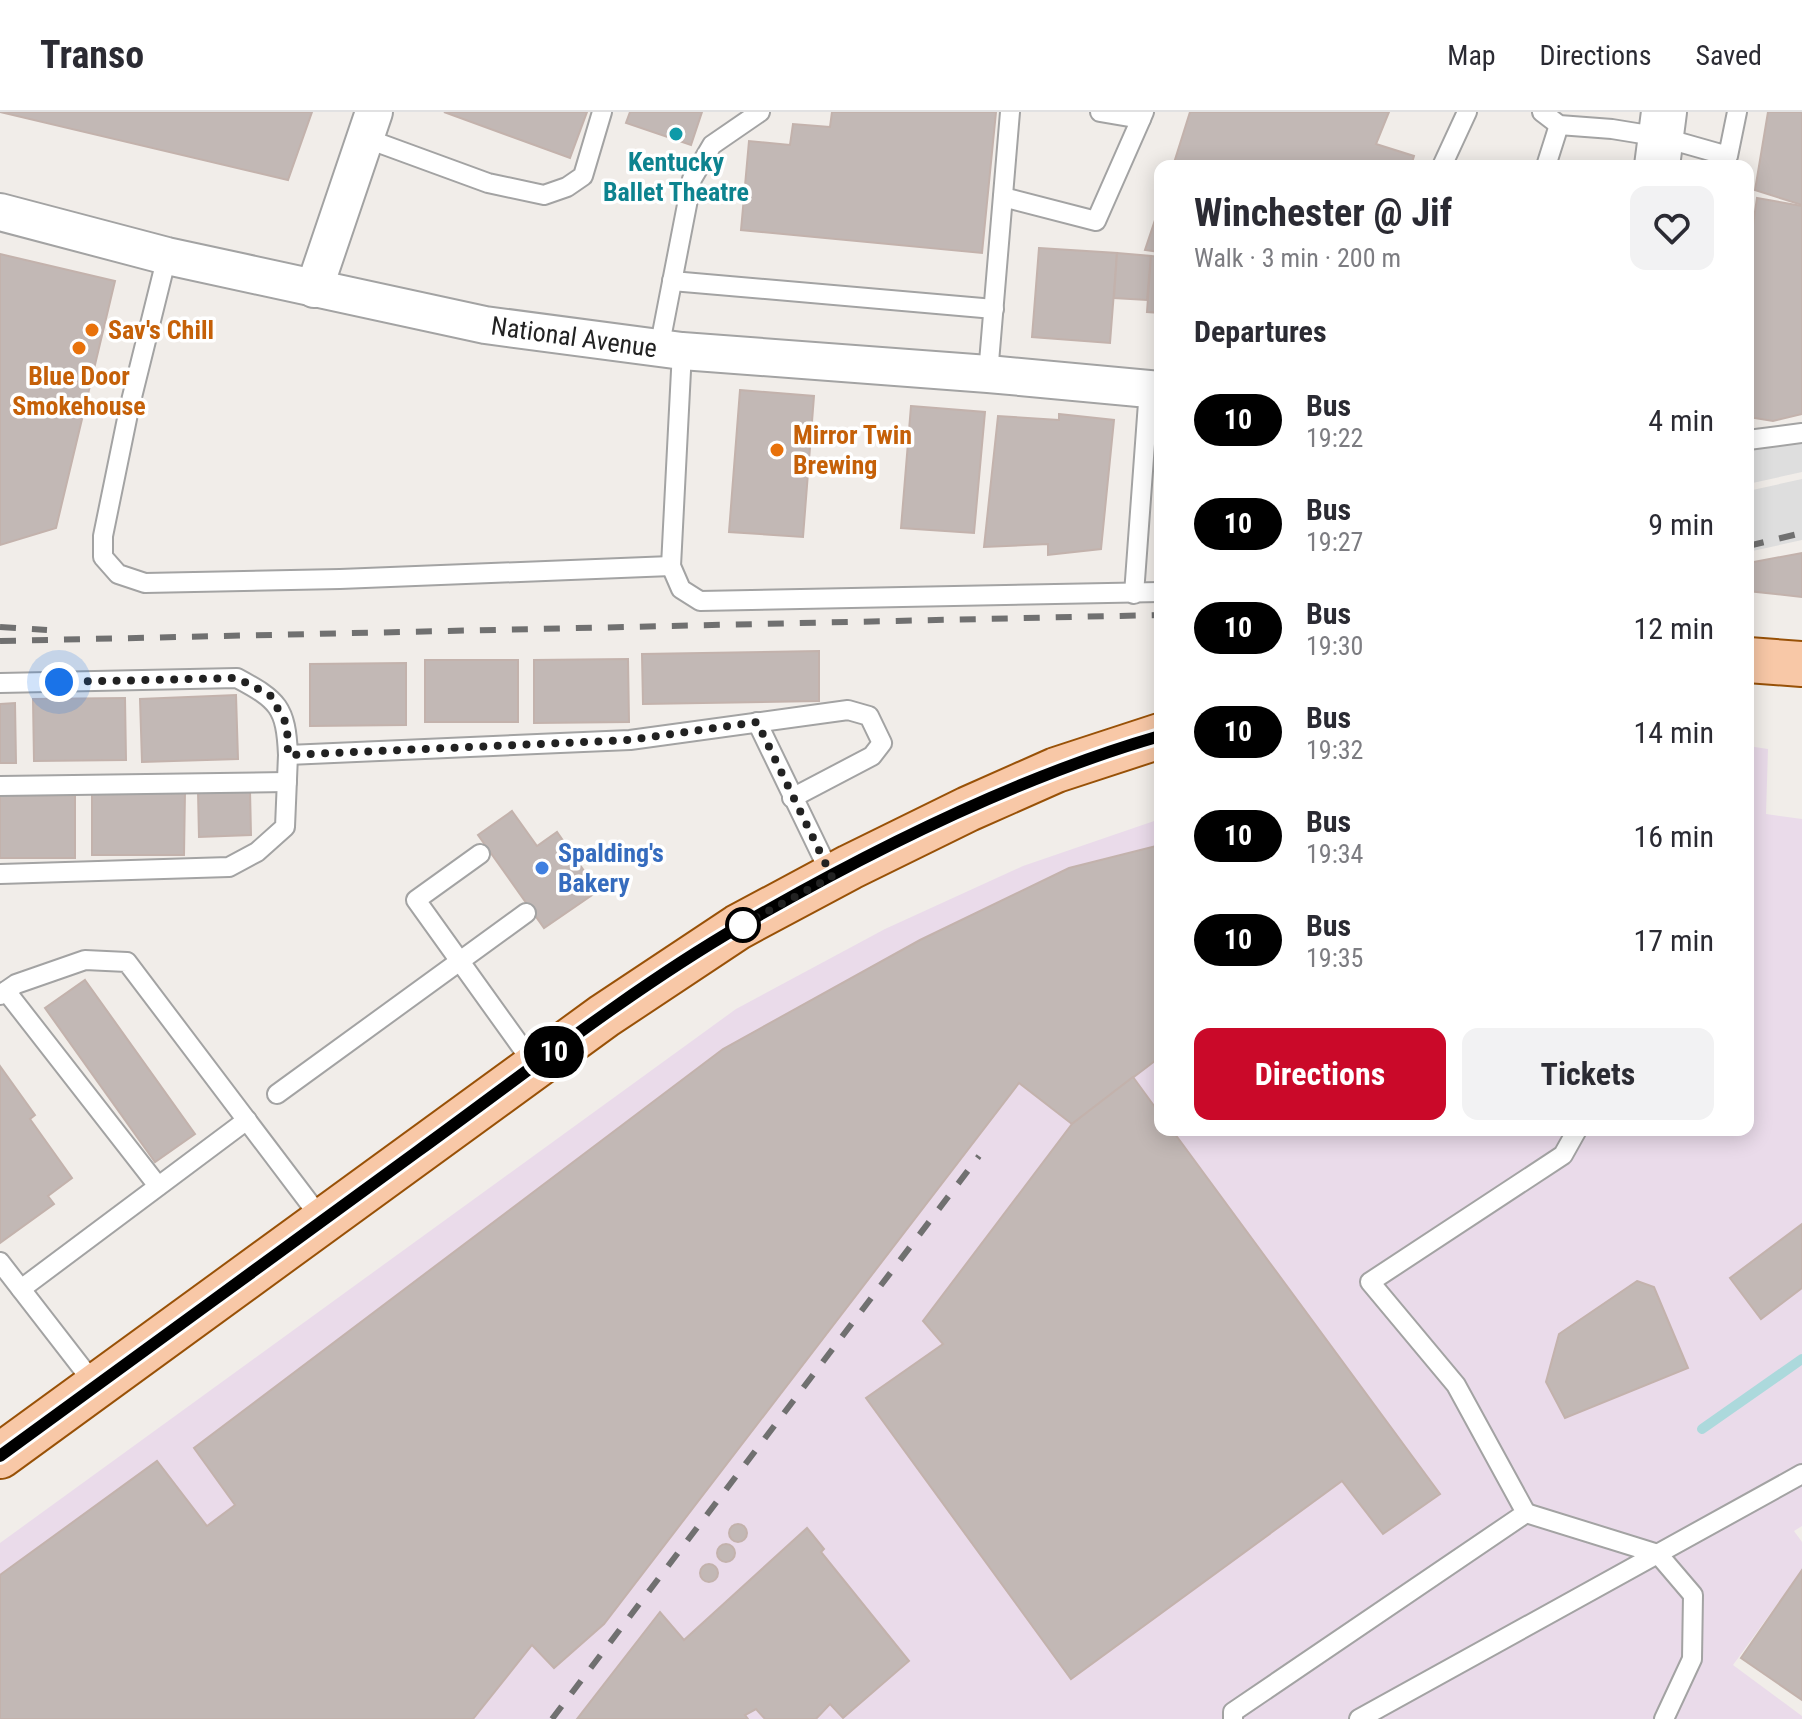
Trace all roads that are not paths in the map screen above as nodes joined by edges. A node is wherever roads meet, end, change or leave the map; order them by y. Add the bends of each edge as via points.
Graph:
1 (602, 112) edge
2 (760, 112) edge
3 (1010, 112) edge
4 (1100, 112) edge
5 (1467, 112) edge
6 (1542, 112) edge
7 (1737, 112) edge
8 (1142, 116) edge
9 (370, 125) edge
10 (1559, 125) junction
11 (1661, 138) edge
12 (1445, 160) edge
13 (1548, 160) edge
14 (1003, 197) junction
15 (0, 212) edge
16 (167, 256) junction
17 (672, 281) junction
18 (314, 289) junction
19 (994, 309) junction
20 (671, 350) junction
21 (988, 374) junction
22 (1154, 389) edge
23 (1154, 399) edge
24 (1802, 433) edge
25 (1754, 439) edge
26 (671, 566) junction
27 (1154, 592) edge
28 (1134, 594) junction
29 (1754, 660) edge
30 (1802, 664) edge
31 (0, 683) edge
32 (757, 722) junction
33 (1154, 738) edge
34 (288, 755) junction
35 (287, 782) junction
36 (0, 786) edge
37 (792, 798) junction
38 (480, 854) dead end
39 (0, 874) edge
40 (832, 877) junction
41 (526, 913) dead end
42 (459, 961) junction
43 (3, 993) edge
44 (535, 1066) junction
45 (277, 1094) dead end
46 (247, 1120) junction
47 (1574, 1136) edge
48 (158, 1186) junction
49 (323, 1221) junction
50 (0, 1262) edge
51 (21, 1289) junction
52 (96, 1386) junction
53 (0, 1455) edge
54 (1802, 1474) edge
55 (1526, 1513) junction
56 (1658, 1554) junction
57 (1233, 1719) edge
58 (1359, 1719) edge
59 (1664, 1719) edge

1 - 9 lane via 583,176 544,195 488,183
2 - 17 lane via 712,145 692,179
3 - 14 lane
4 - 8 lane
5 - 12 lane
6 - 10 lane
7 - 11 lane via 1728,156
8 - 14 lane via 1096,221
9 - 18 street
10 - 11 lane
10 - 13 lane
14 - 19 lane
15 - 16 street, National Avenue
16 - 18 street, National Avenue
16 - 26 lane via 103,536 103,557 118,574 145,583
17 - 19 lane
17 - 20 lane
18 - 20 street, National Avenue via 485,325
19 - 21 lane
20 - 21 street, National Avenue
20 - 26 lane
21 - 22 street, National Avenue
23 - 28 lane
24 - 25 lane
26 - 28 lane via 681,589 700,601
27 - 28 lane
29 - 30 main road
31 - 34 lane via 237,678 270,695 287,725
32 - 34 lane via 630,740
32 - 37 lane
32 - 37 lane via 848,710 869,716 878,730 882,743 872,756
33 - 40 main road via 1056,770
34 - 35 lane
35 - 36 lane
35 - 39 lane via 285,827 257,852 229,867
37 - 40 lane
38 - 42 lane via 416,900
40 - 44 main road via 738,927
41 - 42 lane
42 - 44 lane
42 - 45 lane
43 - 46 lane via 85,960 127,962
43 - 48 lane
44 - 49 main road
46 - 48 lane
46 - 49 lane
47 - 55 lane via 1563,1155 1370,1282 1456,1385
48 - 51 lane
49 - 52 main road
50 - 51 lane
51 - 52 lane
52 - 53 main road
54 - 56 lane
55 - 56 lane
55 - 57 lane via 1233,1712
56 - 58 lane
56 - 59 lane via 1693,1595 1692,1659

